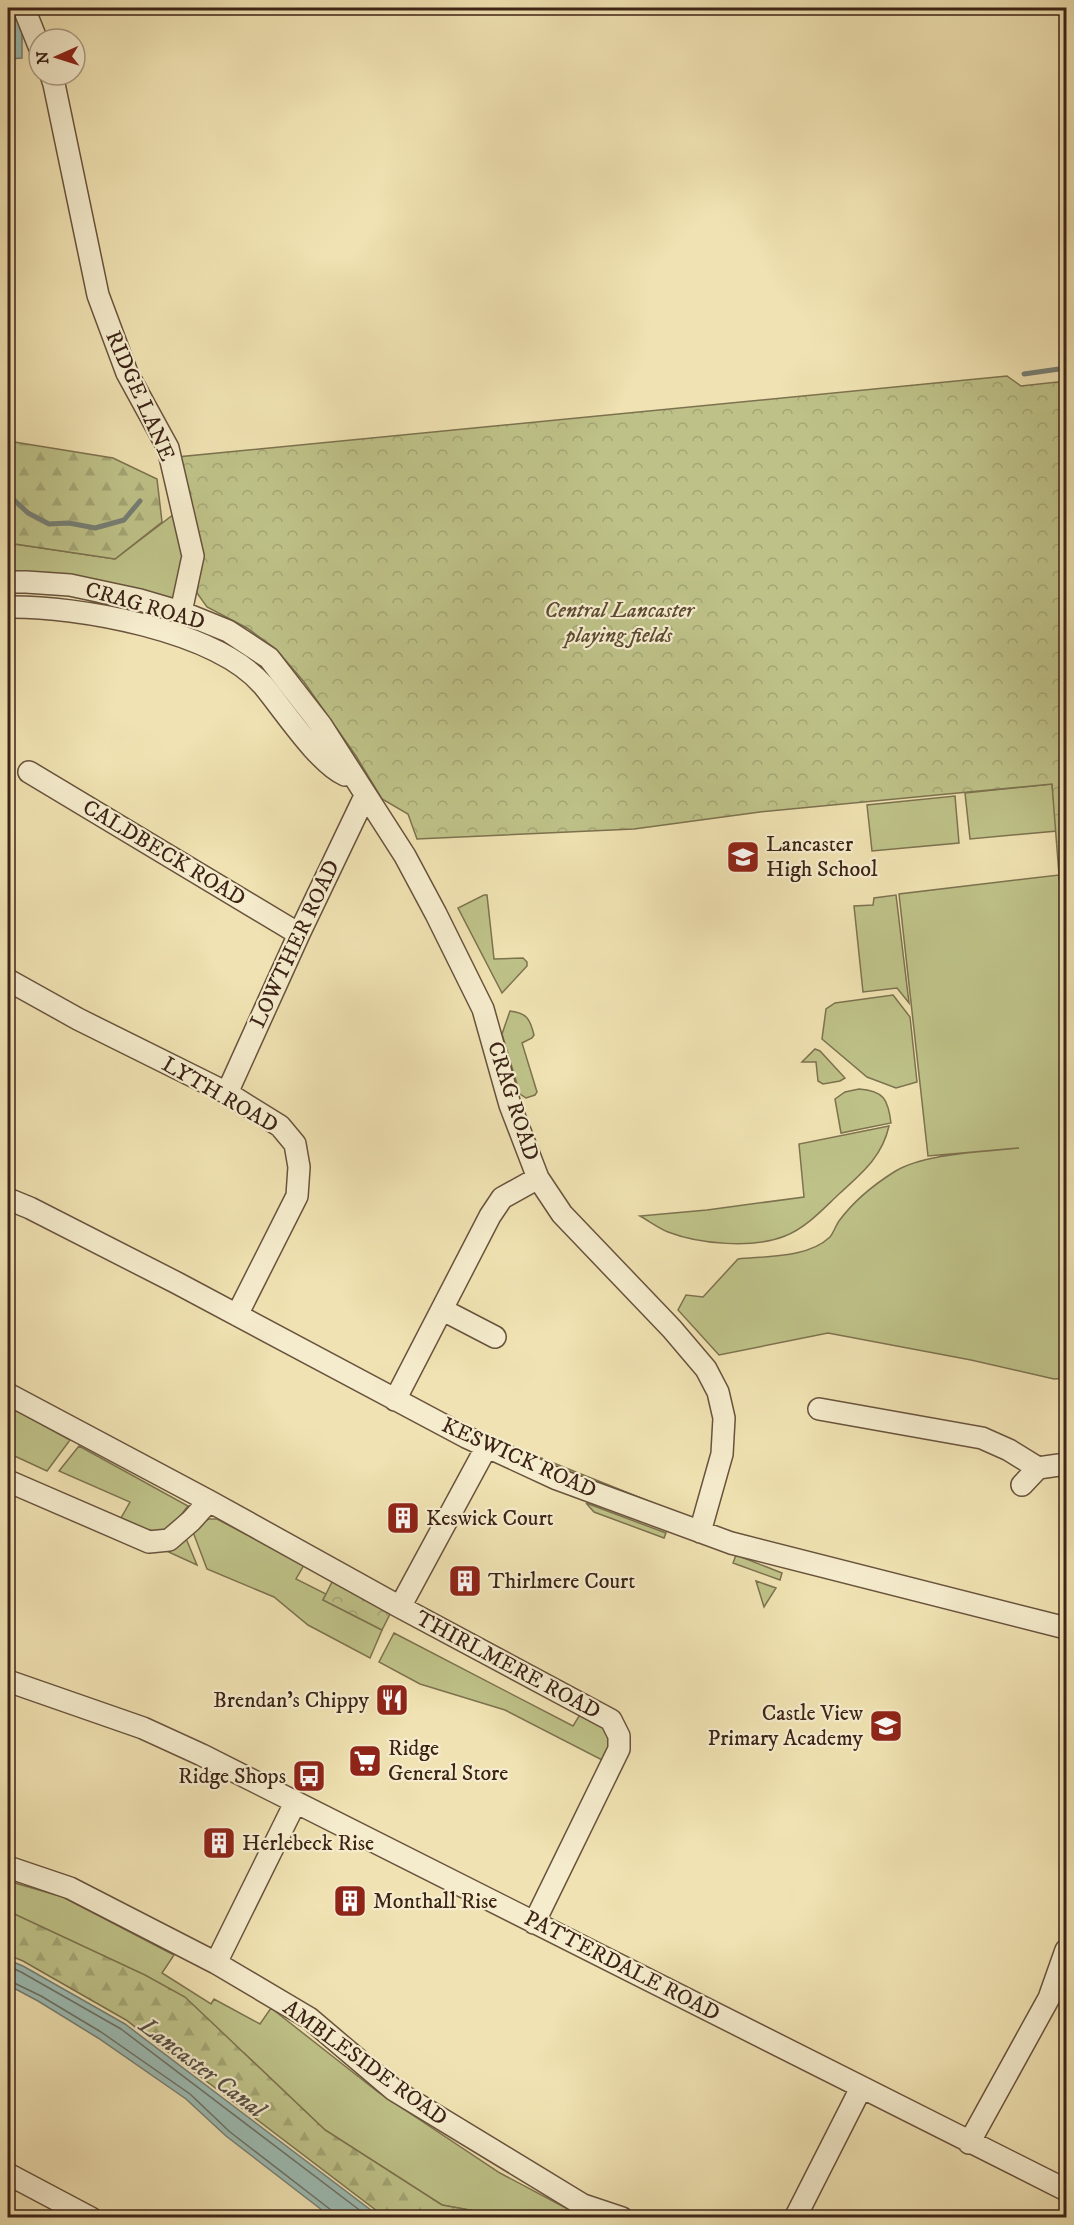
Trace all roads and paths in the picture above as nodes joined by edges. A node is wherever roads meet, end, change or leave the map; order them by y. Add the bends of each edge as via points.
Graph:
1 (25, 11) dead end
2 (31, 27) edge
3 (55, 87) edge
4 (8, 582) edge
5 (8, 607) edge
6 (181, 612) junction
7 (29, 772) dead end
8 (360, 787) junction
9 (299, 934) junction
10 (8, 980) edge
11 (227, 1093) junction
12 (538, 1178) junction
13 (8, 1199) edge
14 (443, 1310) junction
15 (237, 1315) junction
16 (495, 1336) dead end
17 (8, 1394) edge
18 (395, 1400) junction
19 (819, 1409) dead end
20 (487, 1446) junction
21 (1066, 1464) edge
22 (1038, 1468) junction
23 (8, 1481) edge
24 (1022, 1485) dead end
25 (209, 1501) junction
26 (700, 1532) junction
27 (400, 1607) junction
28 (1066, 1628) edge
29 (8, 1681) edge
30 (295, 1803) junction
31 (8, 1867) edge
32 (534, 1923) junction
33 (1066, 1950) edge
34 (216, 1963) junction
35 (861, 2088) junction
36 (969, 2143) junction
37 (8, 2174) edge
38 (1066, 2190) edge
39 (91, 2217) edge
40 (622, 2217) edge
41 (795, 2217) edge

1 - 2 street
3 - 6 street, RIDGE LANE via 98,295 127,373 168,447 193,556
4 - 6 street, CRAG ROAD via 70,585
5 - 8 street, CRAG ROAD via 85,613 146,626 209,647 238,663 261,683 335,771
6 - 8 street, CRAG ROAD via 228,631 269,658 321,725
7 - 9 street, CALDBECK ROAD
8 - 9 street, LOWTHER ROAD
8 - 12 street, CRAG ROAD via 405,856 483,1009 510,1105
9 - 11 street, LOWTHER ROAD
10 - 11 street, LYTH ROAD
11 - 15 street, LYTH ROAD via 280,1126 295,1144 299,1167 297,1196
12 - 14 street via 502,1198 476,1240
12 - 26 street, CRAG ROAD via 562,1214 706,1369 718,1392 724,1418 722,1454
13 - 15 street, KESWICK ROAD
14 - 16 street
14 - 18 street
15 - 18 street, KESWICK ROAD
17 - 25 street, THIRLMERE ROAD
18 - 20 street, KESWICK ROAD
19 - 22 street via 982,1438
20 - 26 street, KESWICK ROAD via 557,1479
20 - 27 street
21 - 22 street
22 - 24 street
23 - 25 street via 150,1542 169,1540
25 - 27 street, THIRLMERE ROAD
26 - 28 street, KESWICK ROAD via 741,1546
27 - 32 street, THIRLMERE ROAD via 611,1720 619,1736 619,1749
29 - 30 street, PATTERDALE ROAD via 143,1728
30 - 32 street, PATTERDALE ROAD
30 - 34 street
31 - 34 street, AMBLESIDE ROAD via 70,1888
32 - 35 street, PATTERDALE ROAD
33 - 36 street via 1049,1998
34 - 40 street, AMBLESIDE ROAD via 309,2018 394,2090 424,2109 583,2205
35 - 36 street, PATTERDALE ROAD
35 - 41 street
36 - 38 street, PATTERDALE ROAD
37 - 39 street

